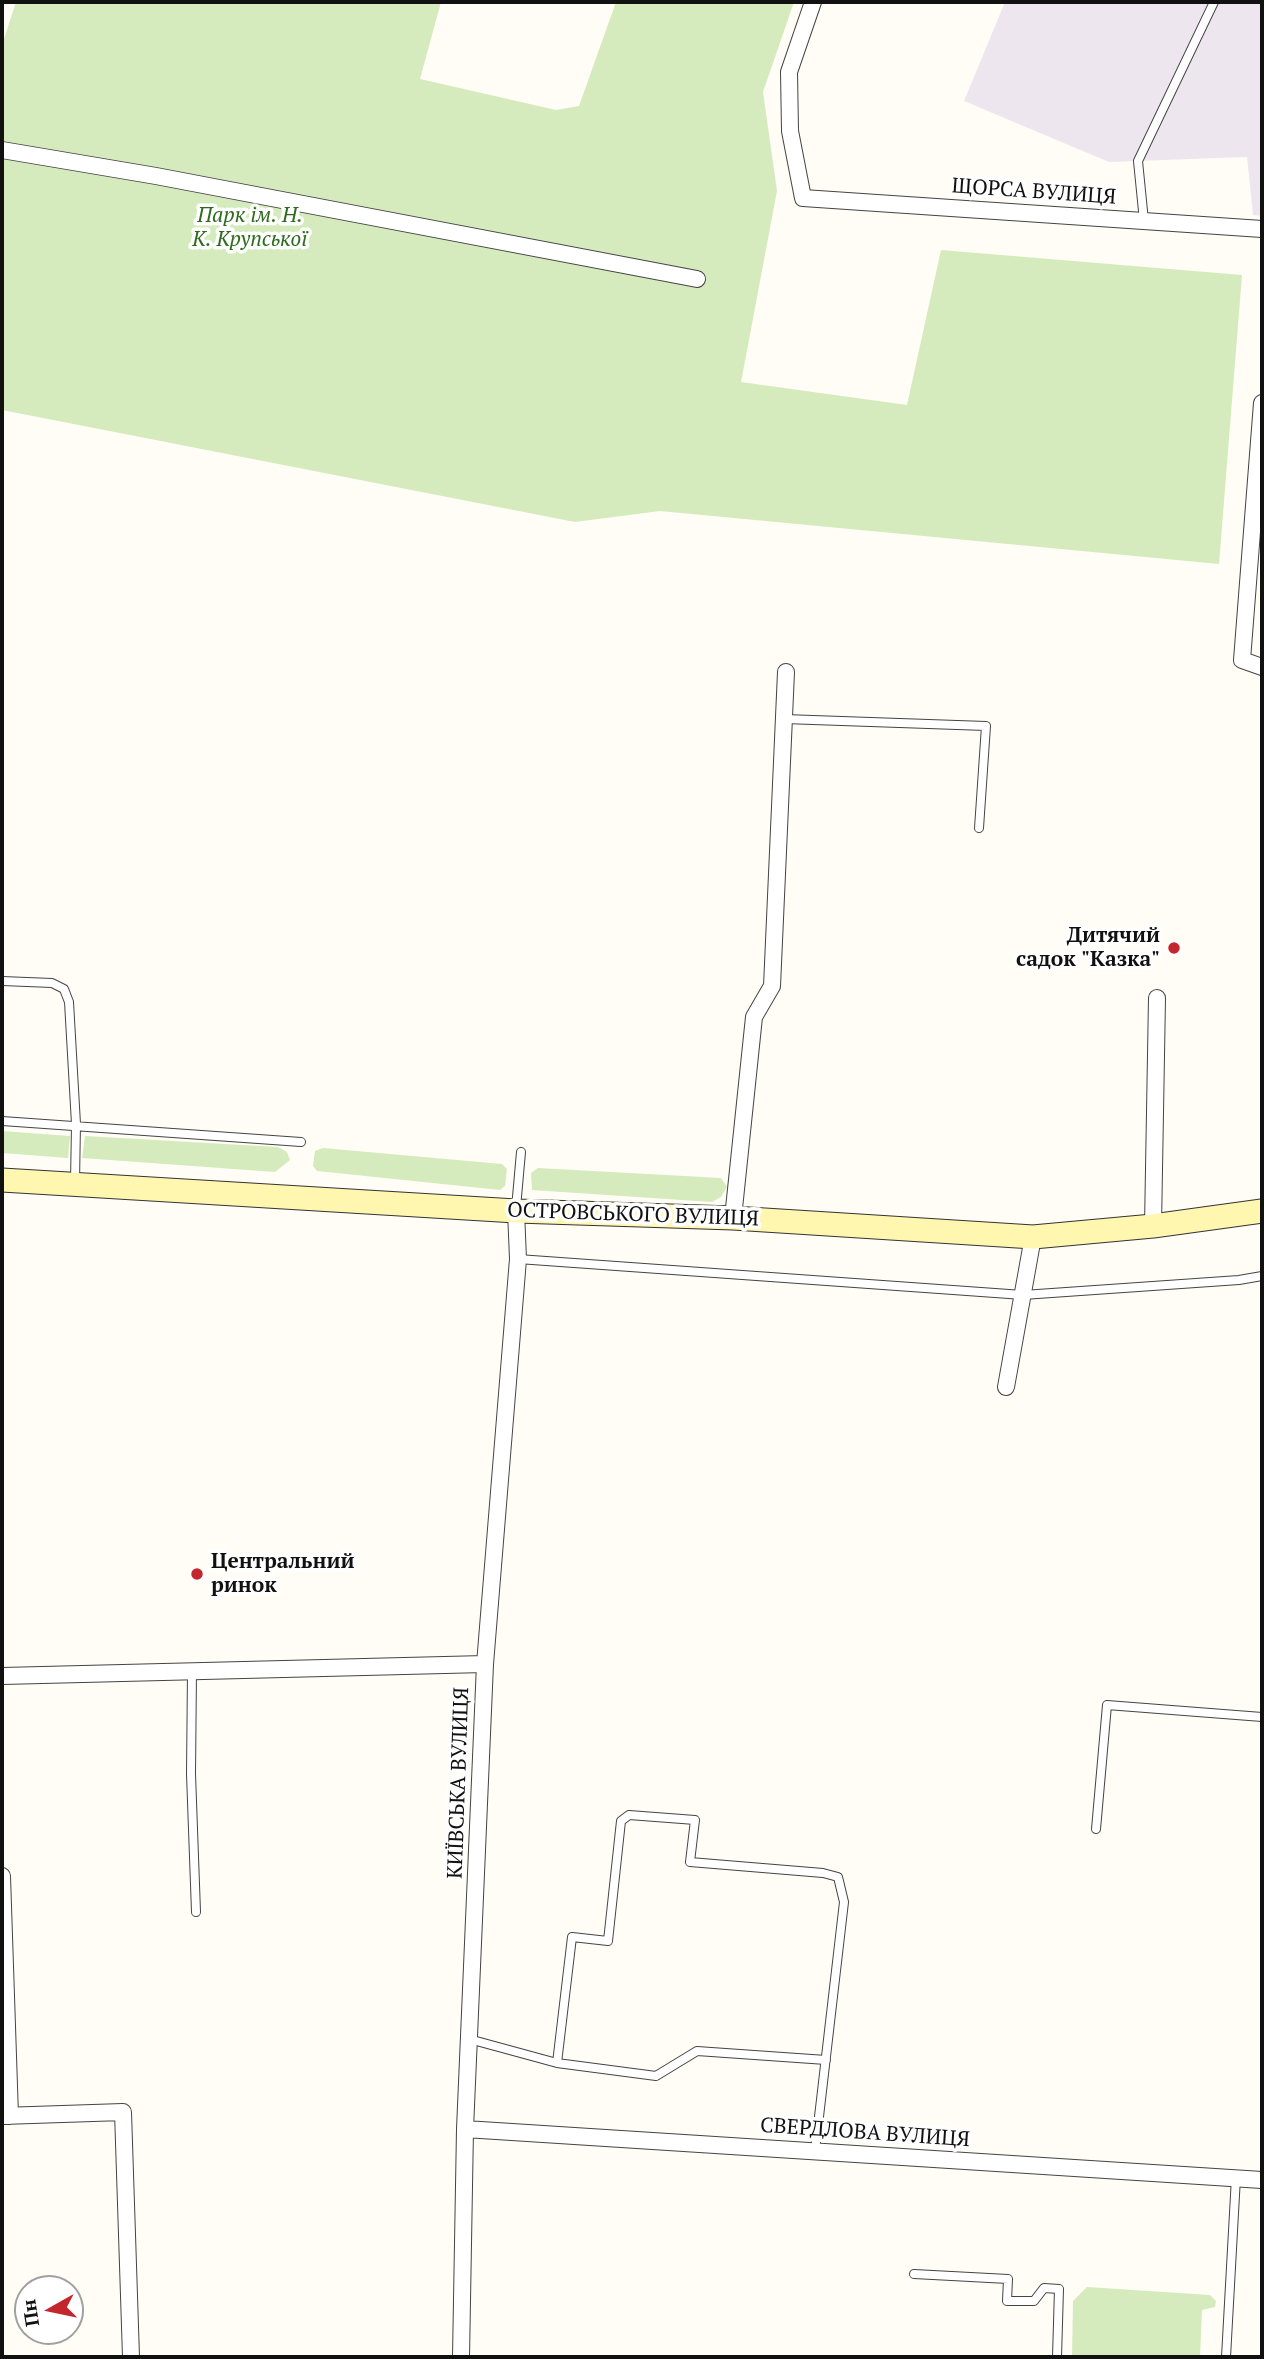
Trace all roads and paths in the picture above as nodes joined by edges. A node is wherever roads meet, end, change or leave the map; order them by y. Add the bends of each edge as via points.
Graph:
1 (813, 2) edge
2 (1214, 2) edge
3 (2, 150) edge
4 (1144, 221) junction
5 (1262, 229) edge
6 (697, 279) dead end
7 (1262, 403) edge
8 (1262, 667) edge
9 (786, 673) dead end
10 (784, 719) junction
11 (979, 828) dead end
12 (2, 981) edge
13 (1157, 998) dead end
14 (2, 1121) edge
15 (76, 1124) junction
16 (301, 1142) dead end
17 (521, 1153) dead end
18 (2, 1180) edge
19 (75, 1185) junction
20 (516, 1211) junction
21 (1262, 1211) edge
22 (733, 1217) junction
23 (1153, 1226) junction
24 (1032, 1237) junction
25 (518, 1259) junction
26 (1262, 1276) edge
27 (1023, 1295) junction
28 (1006, 1387) dead end
29 (485, 1664) junction
30 (192, 1671) junction
31 (2, 1676) edge
32 (1262, 1717) edge
33 (1096, 1829) dead end
34 (2, 1876) edge
35 (196, 1912) dead end
36 (468, 2039) junction
37 (826, 2060) junction
38 (557, 2063) junction
39 (6, 2116) edge
40 (465, 2129) junction
41 (815, 2151) junction
42 (1236, 2177) junction
43 (1262, 2180) edge
44 (914, 2274) dead end
45 (131, 2357) edge
46 (461, 2357) edge
47 (1057, 2357) edge
48 (1226, 2357) edge

1 - 4 street, ЩОРСА ВУЛИЦЯ via 789,72 790,131 803,198
2 - 4 lane via 1138,162
3 - 6 street
4 - 5 street, ЩОРСА ВУЛИЦЯ
7 - 8 street via 1242,660
9 - 10 street
10 - 11 lane via 986,726
10 - 22 street via 772,986 754,1017
12 - 15 lane via 52,983 64,989 69,1002
13 - 23 street
14 - 15 lane
15 - 16 lane
15 - 19 lane
17 - 20 lane
18 - 19 main road, ОСТРОВСЬКОГО ВУЛИЦЯ
19 - 20 main road, ОСТРОВСЬКОГО ВУЛИЦЯ
20 - 22 main road, ОСТРОВСЬКОГО ВУЛИЦЯ
20 - 25 street, КИЇВСЬКА ВУЛИЦЯ
21 - 23 main road, ОСТРОВСЬКОГО ВУЛИЦЯ
22 - 24 main road, ОСТРОВСЬКОГО ВУЛИЦЯ
23 - 24 main road, ОСТРОВСЬКОГО ВУЛИЦЯ
24 - 27 street
25 - 27 lane
25 - 29 street, КИЇВСЬКА ВУЛИЦЯ
26 - 27 lane
27 - 28 street
29 - 30 street
29 - 36 street, КИЇВСЬКА ВУЛИЦЯ
30 - 31 street
30 - 35 lane
32 - 33 lane via 1107,1705
34 - 39 street
36 - 38 lane
36 - 40 street, КИЇВСЬКА ВУЛИЦЯ
37 - 38 lane via 697,2050 656,2077
37 - 38 lane via 844,1902 838,1877 690,1862 695,1820 629,1815 621,1821 608,1941 572,1937
37 - 41 lane
39 - 45 street via 123,2112
40 - 41 street, СВЕРДЛОВА ВУЛИЦЯ
40 - 46 street, КИЇВСЬКА ВУЛИЦЯ
41 - 42 street, СВЕРДЛОВА ВУЛИЦЯ
42 - 43 street, СВЕРДЛОВА ВУЛИЦЯ
42 - 48 lane
44 - 47 lane via 1008,2279 1007,2301 1034,2301 1044,2288 1059,2289

